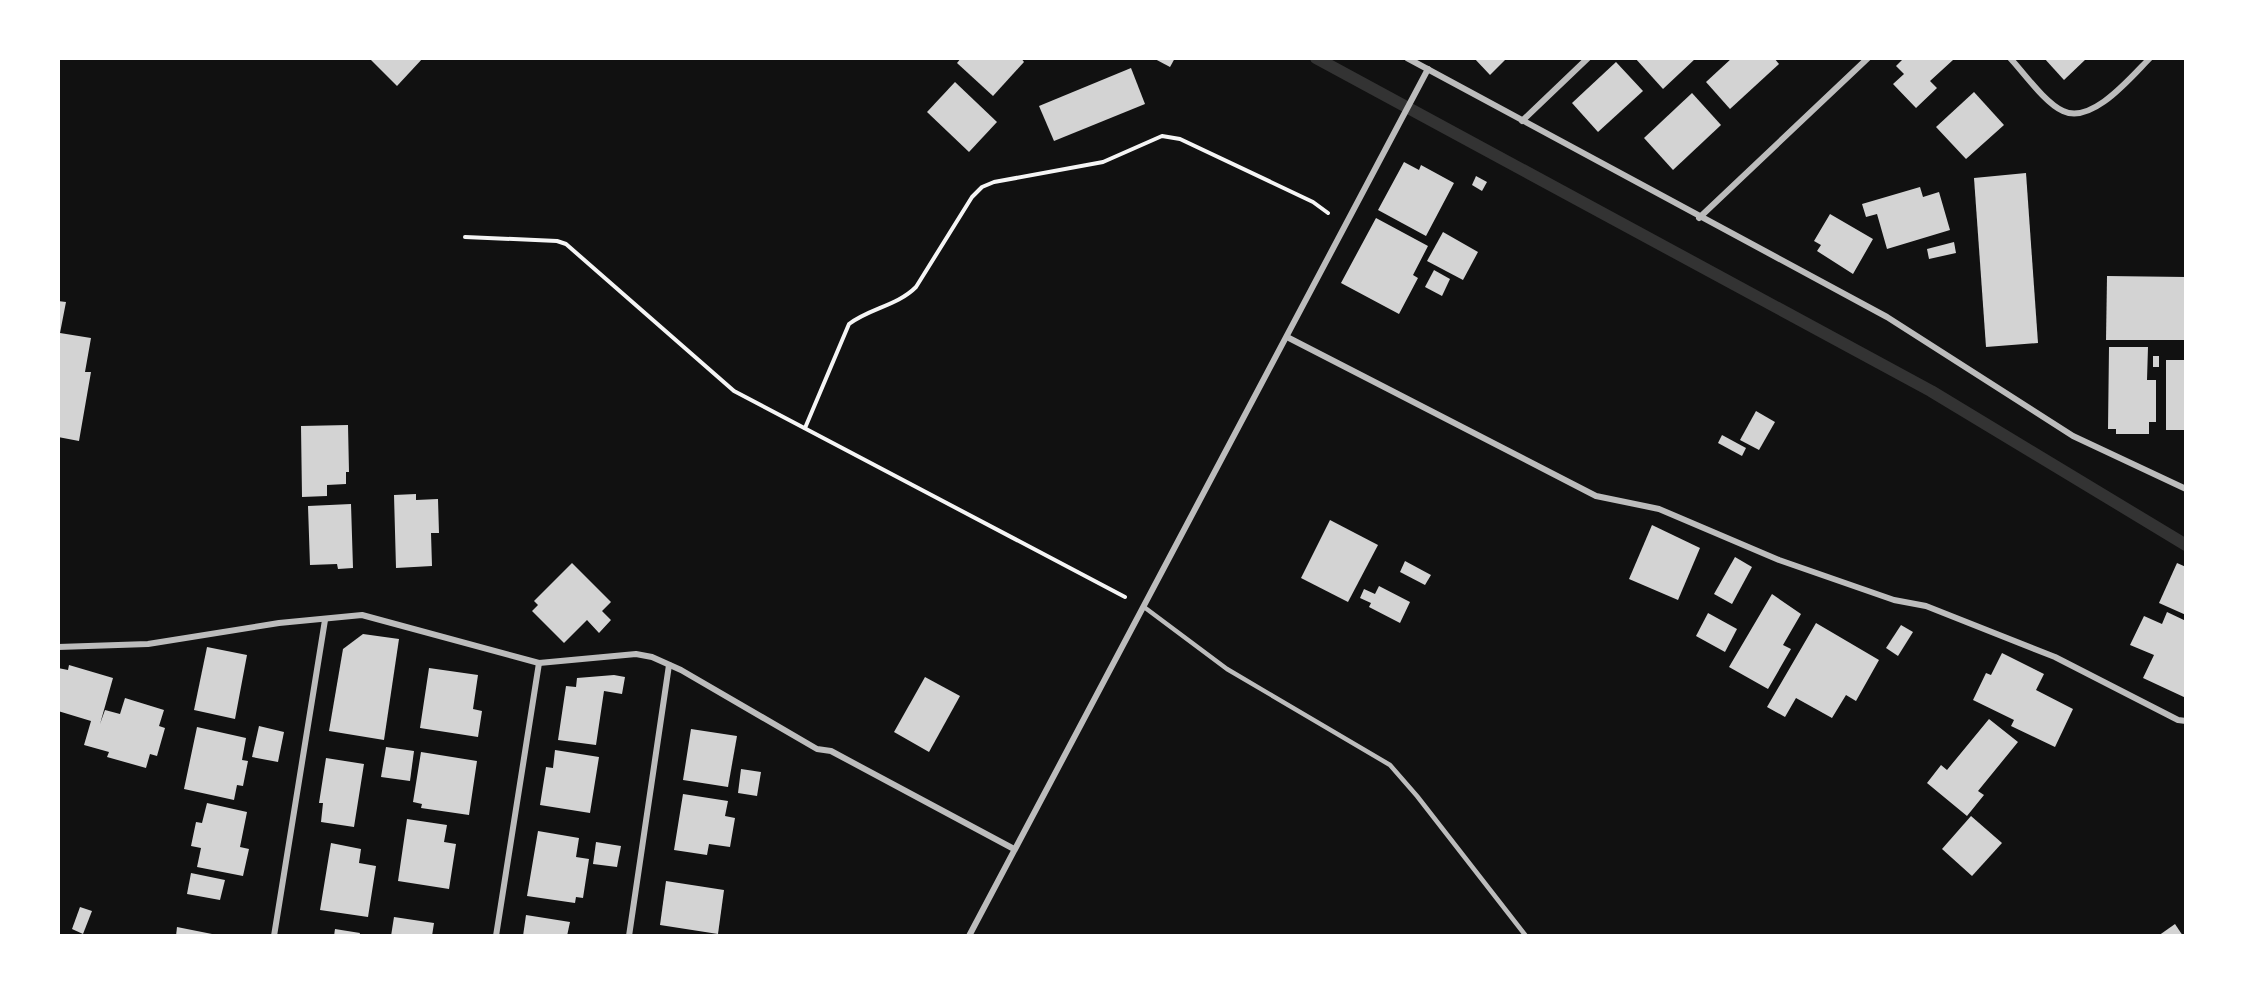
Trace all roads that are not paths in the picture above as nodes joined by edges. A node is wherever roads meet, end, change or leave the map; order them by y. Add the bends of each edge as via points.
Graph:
1 (1407, 58) edge
2 (1588, 58) edge
3 (1868, 58) edge
4 (2010, 58) edge
5 (2150, 58) edge
6 (1428, 69) junction
7 (1522, 121) junction
8 (1699, 218) junction
9 (1287, 337) junction
10 (2186, 489) edge
11 (1144, 607) junction
12 (325, 620) junction
13 (58, 647) edge
14 (539, 663) junction
15 (669, 665) junction
16 (2186, 721) edge
17 (1014, 849) junction
18 (274, 936) edge
19 (496, 936) edge
20 (629, 936) edge
21 (969, 936) edge
22 (1526, 936) edge

1 - 6 street
2 - 7 street
3 - 8 street
4 - 5 street via 2064,112 2085,114 2106,100
6 - 7 street
6 - 9 street
7 - 8 street
8 - 10 street via 1887,317 2073,436
9 - 11 street
9 - 16 street via 1596,496 1659,509 1779,560 1894,600 1926,606 2055,657
11 - 17 street
11 - 22 lane via 1227,669 1390,765
12 - 13 street via 279,623 148,644
12 - 14 street via 362,615
12 - 18 street
14 - 15 street via 636,654
14 - 19 street
15 - 17 street via 818,748 831,751
15 - 20 street
17 - 21 street

